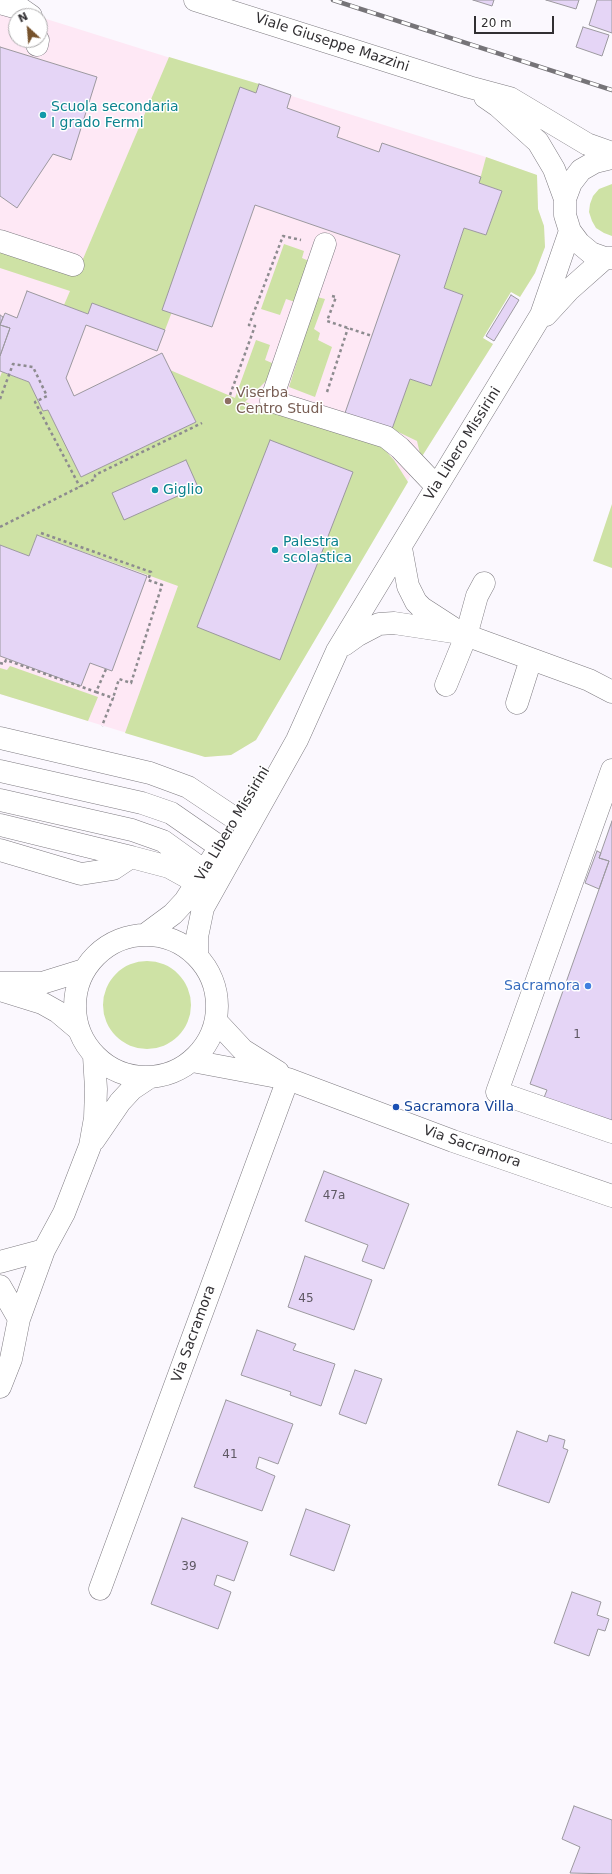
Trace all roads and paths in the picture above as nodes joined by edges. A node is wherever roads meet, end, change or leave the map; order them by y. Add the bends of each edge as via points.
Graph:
1 (195, 0) edge
2 (0, 3) edge
3 (18, 8) edge
4 (469, 87) junction
5 (612, 153) edge
6 (612, 158) edge
7 (566, 199) junction
8 (570, 231) junction
9 (0, 241) edge
10 (317, 243) joint
11 (609, 258) edge
12 (73, 265) dead end
13 (330, 295) dead end
14 (348, 328) junction
15 (372, 336) dead end
16 (527, 340) junction
17 (230, 396) dead end
18 (0, 398) edge
19 (319, 416) junction
20 (202, 424) dead end
21 (436, 486) junction
22 (80, 487) junction
23 (0, 528) edge
24 (41, 533) dead end
25 (401, 548) junction
26 (484, 583) dead end
27 (463, 634) junction
28 (337, 651) junction
29 (532, 659) junction
30 (0, 663) edge
31 (106, 669) dead end
32 (612, 674) edge
33 (581, 677) junction
34 (446, 685) dead end
35 (96, 692) junction
36 (612, 692) edge
37 (113, 698) junction
38 (517, 703) dead end
39 (311, 706) junction
40 (102, 726) dead end
41 (0, 738) edge
42 (612, 770) edge
43 (0, 771) edge
44 (0, 800) edge
45 (236, 819) junction
46 (0, 826) edge
47 (220, 847) junction
48 (0, 850) edge
49 (131, 857) junction
50 (202, 877) junction
51 (146, 934) junction
52 (197, 956) junction
53 (84, 970) junction
54 (0, 983) edge
55 (0, 990) edge
56 (216, 1021) junction
57 (77, 1028) junction
58 (94, 1056) junction
59 (192, 1060) junction
60 (150, 1077) junction
61 (288, 1079) junction
62 (612, 1132) edge
63 (90, 1146) junction
64 (612, 1196) edge
65 (64, 1213) junction
66 (44, 1250) junction
67 (0, 1262) edge
68 (0, 1286) edge
69 (19, 1319) junction
70 (11, 1359) junction
71 (0, 1387) edge
72 (100, 1589) dead end

1 - 4 street, Viale Giuseppe Mazzini
2 - 3 street
4 - 5 street, Viale Giuseppe Mazzini via 510,98 586,144
4 - 7 street, Viale Giuseppe Mazzini via 498,106 538,142 554,169
6 - 7 street via 595,162 581,170 571,183
7 - 8 street via 565,215
8 - 11 street via 579,244 591,253
8 - 16 street, Via Libero Missirini via 541,315
9 - 12 street
10 - 17 path via 283,236 249,325 255,326
10 - 19 street via 271,401
11 - 16 street, Via Libero Missirini via 553,306
13 - 14 path via 336,297 327,321
14 - 15 path
14 - 19 path
16 - 21 street, Via Libero Missirini
18 - 22 path via 13,364 33,367 48,396 35,402
19 - 21 street via 386,438 400,448
20 - 22 path via 95,475 95,479
21 - 25 street, Via Libero Missirini
22 - 23 path
24 - 37 path via 151,572 148,580 162,585 131,683 119,679
25 - 27 street, Via Libero Missirini via 408,586 416,602
25 - 28 street, Via Libero Missirini
26 - 27 street
27 - 28 street, Via Libero Missirini via 412,625 379,624 358,635
27 - 29 street, Via Libero Missirini
27 - 34 street
28 - 39 street, Via Libero Missirini
29 - 33 street, Via Libero Missirini
29 - 38 street
30 - 35 path via 4,664 6,660
31 - 35 path
32 - 33 street
33 - 36 street, Via Libero Missirini
35 - 37 path
37 - 40 path
39 - 45 street, Via Libero Missirini via 260,777
39 - 52 street, Via Libero Missirini via 297,740 203,908 197,937
41 - 45 street via 150,774 188,787
42 - 62 street via 497,1092
43 - 47 street via 171,812
44 - 50 street via 132,830 164,841
45 - 47 street, Via Libero Missirini
46 - 49 street
47 - 50 street, Via Libero Missirini
48 - 49 street via 81,874 113,869
49 - 50 street
50 - 51 street, Via Libero Missirini via 174,914
51 - 52 street via 171,939
51 - 53 street via 115,941 97,953
52 - 56 street via 211,975 217,998
53 - 54 street via 42,983
53 - 57 street via 76,988 74,1008
55 - 57 street via 42,1004 58,1012
56 - 59 street via 207,1043
56 - 61 street, Via Sacramora via 243,1050
57 - 58 street
58 - 60 street via 120,1073
58 - 63 street via 96,1118
59 - 60 street via 172,1073
59 - 61 street, Via Sacramora
60 - 63 street via 128,1093
61 - 64 street, Via Sacramora via 453,1141
61 - 72 street, Via Sacramora
63 - 65 street
65 - 66 street
65 - 70 street via 56,1256 32,1324
66 - 67 street
66 - 69 street
68 - 69 street
69 - 70 street
70 - 71 street

